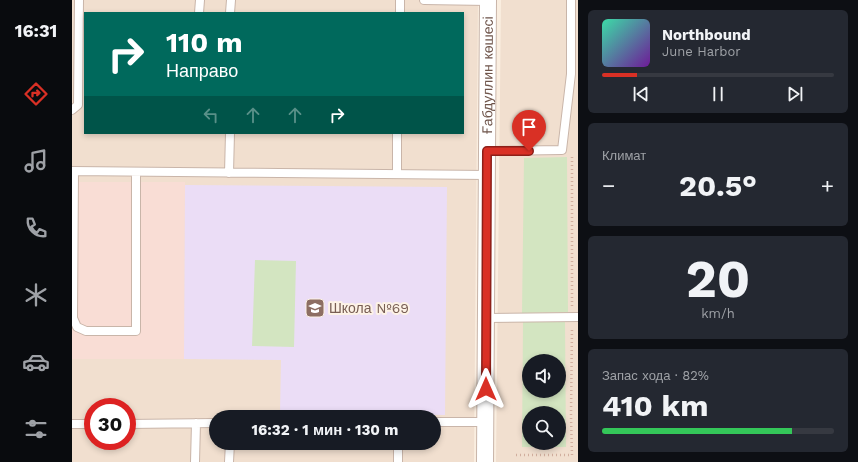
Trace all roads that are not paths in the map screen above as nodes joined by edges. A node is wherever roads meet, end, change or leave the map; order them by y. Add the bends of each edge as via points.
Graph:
1 (79, 0) edge
2 (200, 0) edge
3 (231, 0) edge
4 (400, 0) edge
5 (424, 0) edge
6 (488, 0) edge
7 (571, 0) edge
8 (200, 12) edge
9 (230, 12) edge
10 (400, 12) edge
11 (574, 74) edge
12 (72, 110) edge
13 (230, 134) edge
14 (396, 134) edge
15 (487, 151) junction
16 (73, 171) edge
17 (136, 172) junction
18 (230, 173) junction
19 (397, 174) junction
20 (487, 174) junction
21 (578, 317) edge
22 (486, 318) junction
23 (441, 422) edge
24 (486, 422) junction
25 (196, 423) junction
26 (209, 423) edge
27 (72, 424) edge
28 (84, 424) edge
29 (136, 424) edge
30 (230, 450) edge
31 (398, 450) edge
32 (195, 462) edge
33 (229, 462) edge
34 (398, 462) edge
35 (485, 462) edge

1 - 12 lane via 78,105
2 - 8 lane
3 - 9 lane
4 - 10 lane
5 - 6 lane
6 - 15 street, Ғабдуллин көшесі
7 - 11 lane
11 - 15 lane via 562,150
13 - 18 lane
14 - 19 lane
15 - 20 street, Ғабдуллин көшесі
16 - 17 lane
16 - 17 lane via 73,318 77,327 86,331 136,331
17 - 18 lane
18 - 19 lane
19 - 20 lane
20 - 22 street, Ғабдуллин көшесі
21 - 22 lane
22 - 24 street, Ғабдуллин көшесі
23 - 24 lane
24 - 35 street, Ғабдуллин көшесі
25 - 26 lane
25 - 29 lane
25 - 32 lane
27 - 28 lane
30 - 33 lane
31 - 34 lane

